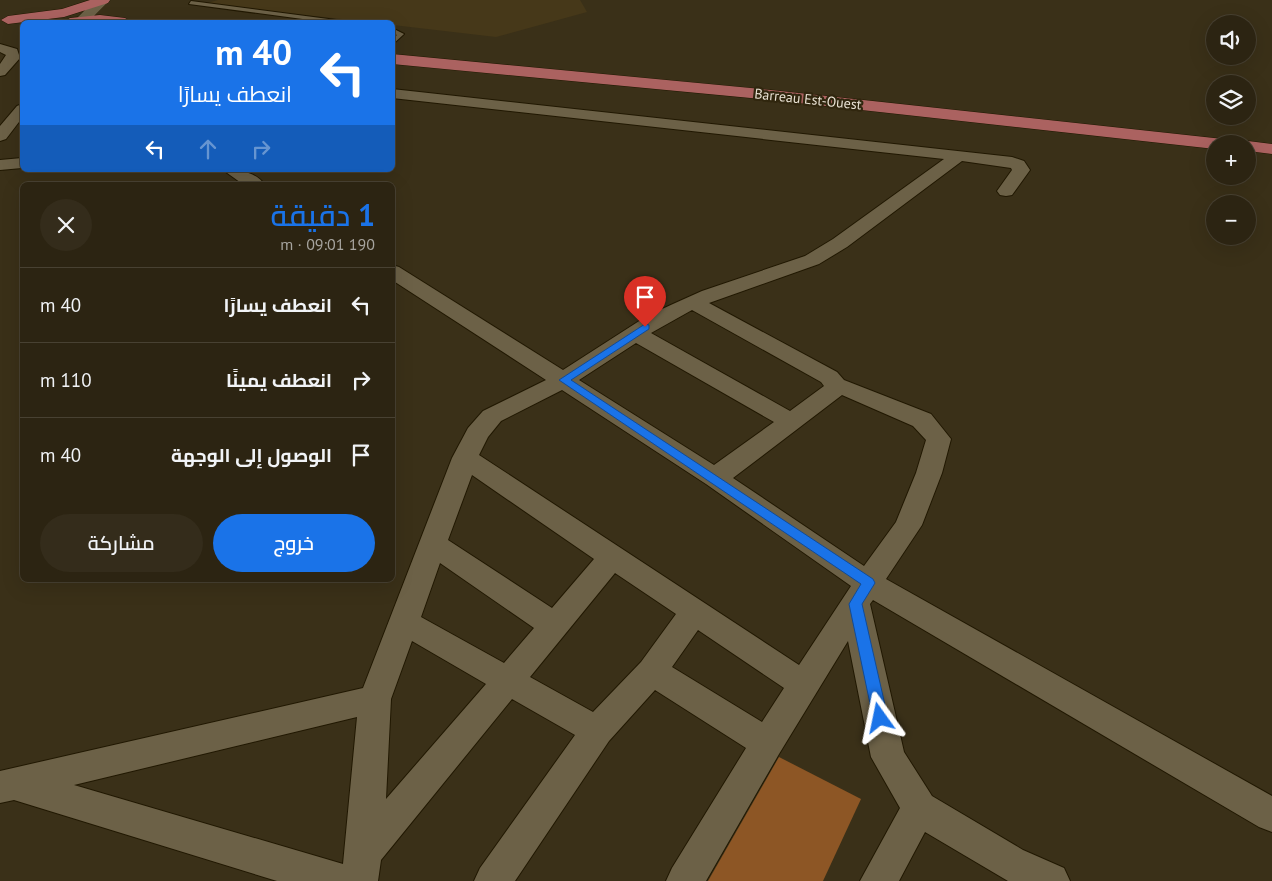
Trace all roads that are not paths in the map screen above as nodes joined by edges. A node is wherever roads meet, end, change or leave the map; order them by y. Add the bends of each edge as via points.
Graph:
1 (103, 0) edge
2 (190, 3) dead end
3 (118, 16) edge
4 (33, 20) edge
5 (77, 20) edge
6 (89, 20) edge
7 (321, 20) edge
8 (20, 23) edge
9 (20, 25) edge
10 (6, 26) edge
11 (395, 31) edge
12 (0, 48) edge
13 (395, 51) edge
14 (395, 57) edge
15 (395, 57) edge
16 (0, 72) edge
17 (395, 94) edge
18 (20, 111) edge
19 (20, 132) edge
20 (1, 134) edge
21 (1206, 142) edge
22 (1256, 147) edge
23 (1272, 149) edge
24 (959, 156) junction
25 (1206, 158) edge
26 (20, 163) edge
27 (1256, 163) edge
28 (0, 165) edge
29 (1272, 165) edge
30 (235, 172) edge
31 (251, 182) edge
32 (1006, 191) dead end
33 (395, 273) edge
34 (693, 302) junction
35 (636, 334) junction
36 (564, 380) junction
37 (836, 385) junction
38 (791, 422) junction
39 (465, 458) junction
40 (715, 478) junction
41 (433, 544) junction
42 (613, 556) junction
43 (862, 593) junction
44 (694, 612) junction
45 (404, 622) junction
46 (554, 625) junction
47 (652, 671) junction
48 (508, 680) junction
49 (804, 685) junction
50 (375, 699) junction
51 (596, 731) junction
52 (768, 743) junction
53 (8, 786) edge
54 (919, 808) junction
55 (1272, 815) edge
56 (361, 866) edge
57 (338, 881) edge
58 (493, 881) edge
59 (685, 881) edge
60 (879, 881) edge
61 (1051, 881) edge

1 - 4 main road
1 - 5 street
2 - 7 lane
3 - 6 main road
8 - 10 main road
9 - 10 main road
11 - 13 lane via 401,34
12 - 16 street via 12,52 13,58
14 - 21 main road, Barreau Est-Ouest
15 - 25 main road, Barreau Est-Ouest
17 - 24 street
18 - 20 street
19 - 20 street
22 - 23 main road
24 - 32 street via 1018,165 1021,170
24 - 34 street via 812,260
26 - 28 street
27 - 29 main road
30 - 31 street
33 - 36 street
34 - 35 street
34 - 37 street via 829,377
35 - 36 street
35 - 38 street
36 - 39 street via 492,416 477,434
36 - 40 street
37 - 38 street
37 - 43 street via 922,420 939,439 908,525
38 - 40 street
39 - 41 street
39 - 42 street
40 - 43 street
41 - 45 street
41 - 46 street
42 - 44 street
42 - 46 street
43 - 49 street
43 - 54 street via 888,757
43 - 55 street
44 - 47 street
44 - 49 street
45 - 48 street
45 - 50 street
46 - 48 street
47 - 51 street
47 - 52 street
48 - 51 street
48 - 56 street
49 - 52 street
50 - 53 street
50 - 56 street
51 - 58 street
52 - 59 street
53 - 57 street
54 - 60 street
54 - 61 street via 1010,863

